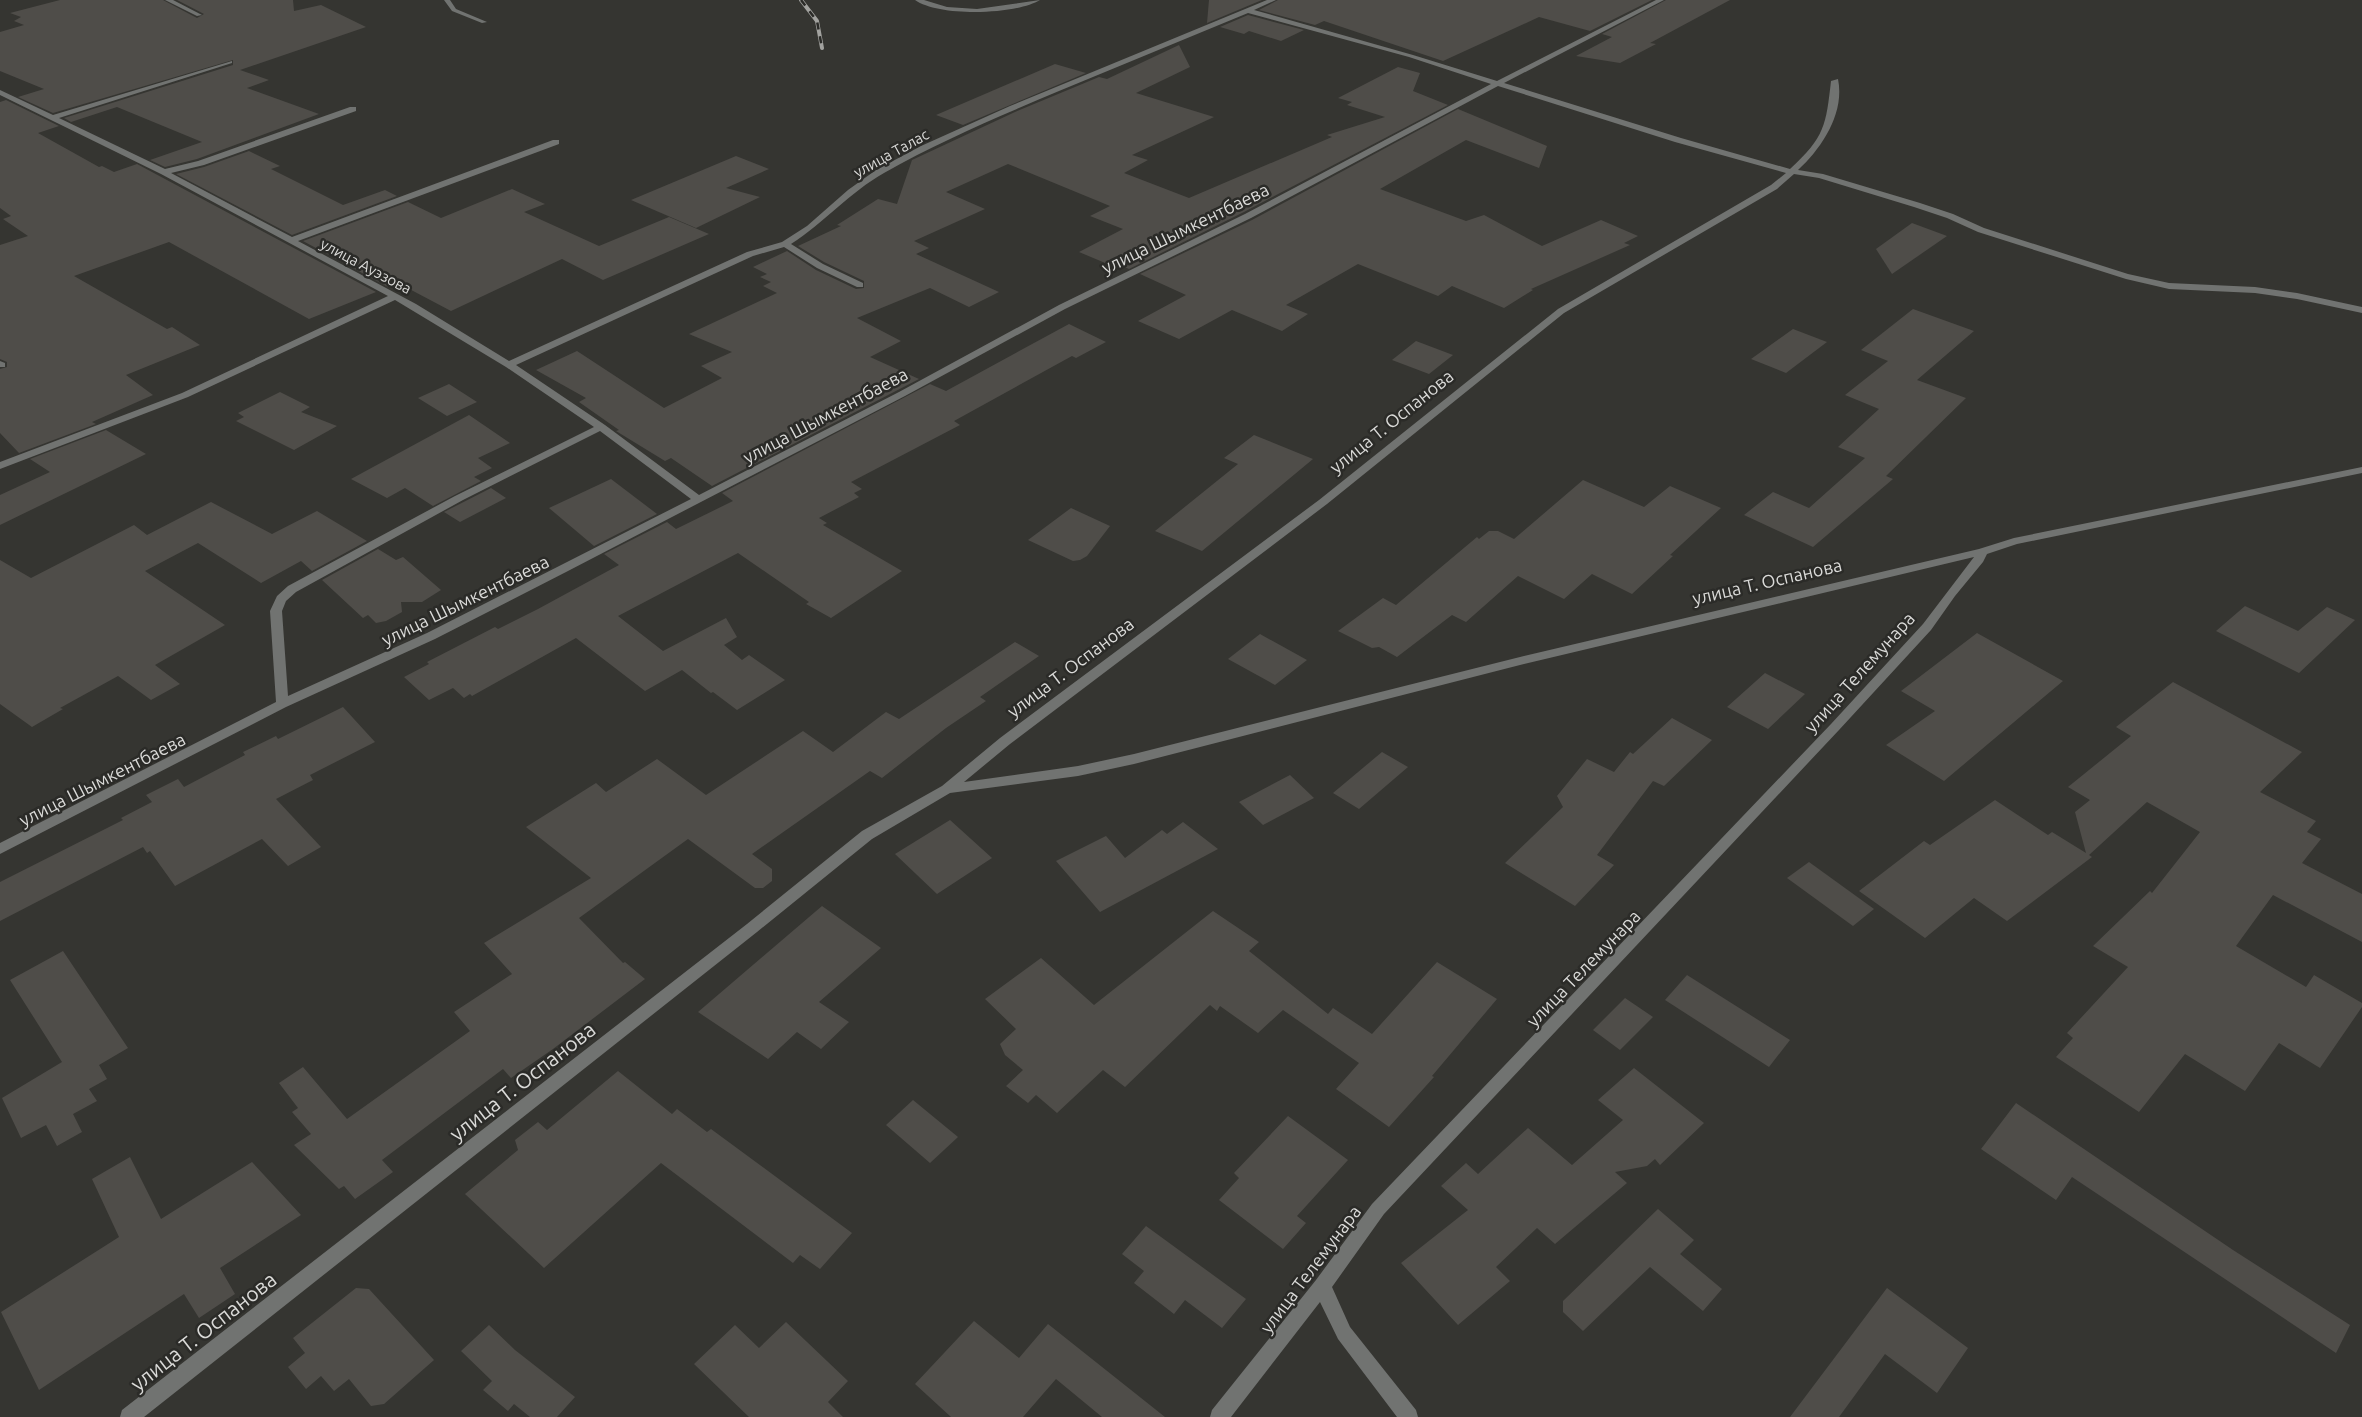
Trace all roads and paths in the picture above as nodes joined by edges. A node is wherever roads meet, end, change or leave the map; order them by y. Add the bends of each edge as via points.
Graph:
1 (168, 0) edge
2 (448, 0) edge
3 (918, 0) edge
4 (1037, 0) edge
5 (1273, 0) edge
6 (1661, 0) edge
7 (1250, 11) junction
8 (199, 15) dead end
9 (484, 22) dead end
10 (230, 62) dead end
11 (1835, 81) dead end
12 (1496, 84) junction
13 (0, 92) edge
14 (353, 109) dead end
15 (54, 117) junction
16 (556, 142) dead end
17 (164, 172) junction
18 (1793, 172) junction
19 (290, 241) junction
20 (785, 244) junction
21 (860, 284) dead end
22 (393, 297) junction
23 (2362, 310) edge
24 (509, 365) junction
25 (601, 427) junction
26 (0, 466) edge
27 (2362, 470) edge
28 (698, 499) junction
29 (1982, 552) junction
30 (282, 704) junction
31 (947, 789) junction
32 (0, 849) edge
33 (1322, 1286) junction
34 (128, 1417) edge
35 (1219, 1417) edge
36 (1409, 1417) edge

1 - 8 street
2 - 9 street via 454,10
3 - 4 street via 951,10 988,10
5 - 7 street, улица Талас
6 - 12 street, улица Шымкентбаева
7 - 12 street via 1411,56
7 - 20 street, улица Талас via 924,148 879,172
10 - 15 street
11 - 18 street, улица Т. Оспанова via 1829,122 1814,148
12 - 18 street
12 - 28 street, улица Шымкентбаева via 1350,163 1062,307
13 - 15 street, улица Ауэзова
14 - 17 street via 201,163
15 - 17 street, улица Ауэзова
16 - 19 street
17 - 19 street, улица Ауэзова
18 - 23 street via 1820,176 1917,205 1981,230 2126,276 2169,286 2255,290 2297,296
18 - 31 street, улица Т. Оспанова via 1774,187 1561,311 1323,502
19 - 22 street, улица Ауэзова
20 - 21 street via 820,266
20 - 24 street, улица Талас via 750,254
22 - 24 street, улица Ауэзова via 414,306
22 - 26 street via 185,395
24 - 25 street, улица Ауэзова
25 - 28 street, улица Ауэзова
25 - 30 street via 459,498 286,594 276,611
27 - 29 street, улица Т. Оспанова via 2014,541
28 - 30 street, улица Шымкентбаева via 431,636
29 - 31 street, улица Т. Оспанова via 1520,661 1134,759 1058,774
29 - 33 street, улица Телемунара via 1927,627 1378,1209
30 - 32 street, улица Шымкентбаева
31 - 34 street, улица Т. Оспанова via 867,835
33 - 35 street, улица Телемунара
33 - 36 street via 1344,1333

